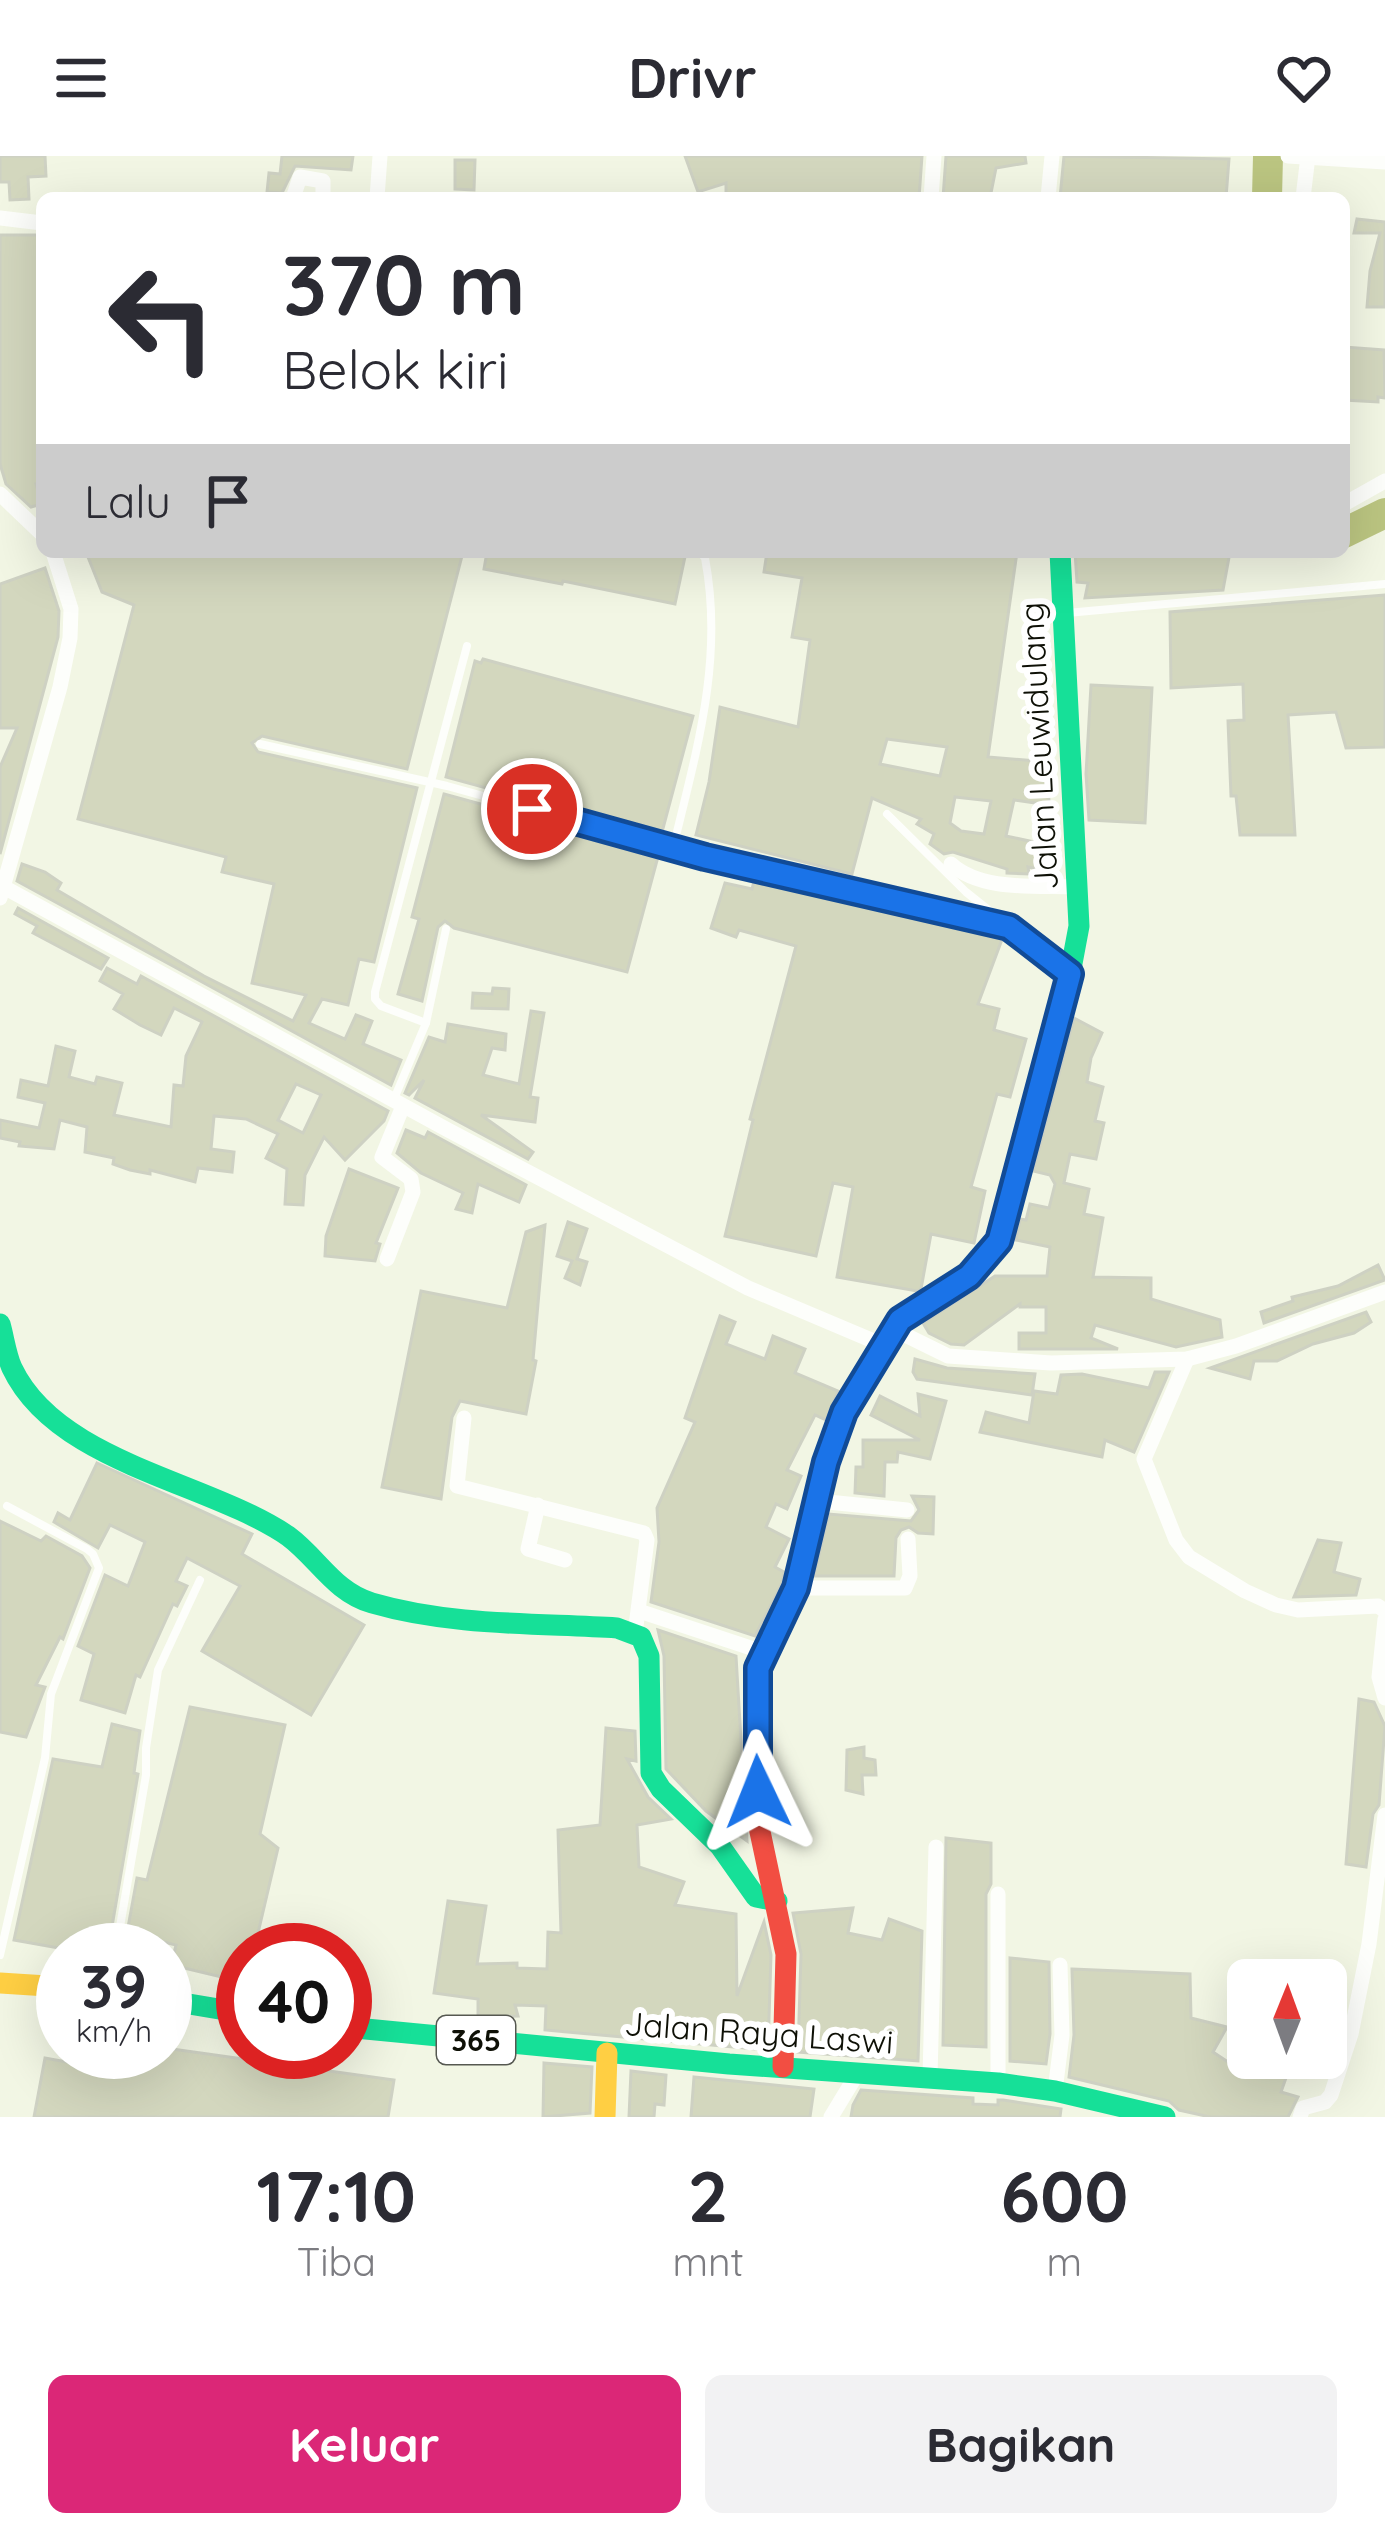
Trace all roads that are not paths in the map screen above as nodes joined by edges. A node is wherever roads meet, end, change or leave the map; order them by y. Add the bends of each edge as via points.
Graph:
1 (380, 156) edge
2 (934, 156) edge
3 (1052, 156) edge
4 (1288, 156) edge
5 (1306, 157) edge
6 (1385, 162) edge
7 (295, 192) edge
8 (323, 192) edge
9 (377, 192) edge
10 (931, 192) edge
11 (1049, 192) edge
12 (1303, 192) edge
13 (0, 218) edge
14 (36, 223) edge
15 (1385, 481) edge
16 (0, 494) edge
17 (1350, 501) edge
18 (36, 528) edge
19 (55, 558) edge
20 (706, 558) edge
21 (1060, 558) edge
22 (1385, 584) edge
23 (1065, 613) junction
24 (467, 646) dead end
25 (260, 744) dead end
26 (430, 783) junction
27 (887, 814) dead end
28 (673, 848) junction
29 (951, 864) dead end
30 (1077, 887) junction
31 (7, 892) edge
32 (1009, 927) junction
33 (446, 929) dead end
34 (1070, 974) junction
35 (426, 1023) junction
36 (398, 1103) junction
37 (387, 1259) dead end
38 (1385, 1292) edge
39 (0, 1324) edge
40 (888, 1337) junction
41 (1187, 1359) junction
42 (464, 1418) dead end
43 (818, 1501) junction
44 (538, 1505) junction
45 (7, 1506) dead end
46 (907, 1510) dead end
47 (908, 1539) dead end
48 (565, 1560) dead end
49 (200, 1580) dead end
50 (796, 1588) junction
51 (1385, 1615) edge
52 (637, 1622) junction
53 (763, 1652) junction
54 (1385, 1698) edge
55 (1385, 1815) edge
56 (936, 1846) dead end
57 (998, 1894) dead end
58 (769, 1900) junction
59 (121, 1923) edge
60 (0, 1955) edge
61 (1060, 1965) dead end
62 (0, 1983) edge
63 (36, 1985) edge
64 (372, 2030) edge
65 (607, 2053) junction
66 (783, 2067) junction
67 (857, 2074) junction
68 (930, 2077) junction
69 (998, 2084) junction
70 (1055, 2091) junction
71 (605, 2117) edge
72 (831, 2117) edge
73 (1165, 2117) edge
74 (1300, 2117) edge

1 - 9 street
2 - 10 street
3 - 11 street
4 - 5 street
5 - 6 street
5 - 12 street
7 - 8 street via 300,177 323,181
13 - 14 street
15 - 17 street
16 - 18 street
19 - 31 street via 71,609 70,638
20 - 28 lane via 714,604 710,682
21 - 23 street, Jalan Leuwidulang
22 - 23 lane
23 - 30 street, Jalan Leuwidulang
24 - 26 lane
25 - 26 lane
26 - 28 lane
26 - 35 lane via 374,999
27 - 32 lane
28 - 32 lane
29 - 30 street via 983,881
30 - 34 street, Jalan Leuwidulang
31 - 36 street
32 - 34 lane
33 - 35 lane
34 - 40 street, Jalan Leuwidulang via 999,1241 969,1276 922,1302
35 - 36 lane
36 - 37 street via 382,1157 411,1179 413,1192
36 - 40 street via 748,1288
38 - 41 street
39 - 52 street via 10,1370 49,1418 281,1532 355,1597 428,1617
40 - 41 street via 948,1355 1051,1363
40 - 43 street, Jalan Leuwidulang via 839,1423
41 - 51 street via 1144,1460 1180,1548 1276,1605 1378,1606
42 - 44 street via 457,1486
43 - 46 street
43 - 50 street, Jalan Leuwidulang
44 - 48 street via 528,1549
44 - 52 street via 644,1533
45 - 60 lane via 93,1554 99,1568 51,1694 45,1758
47 - 50 street via 904,1588
49 - 59 lane via 158,1670
50 - 53 street, Jalan Leuwidulang
51 - 54 street
52 - 53 street
52 - 58 street via 648,1650 655,1781
53 - 58 street, Jalan Leuwidulang via 756,1682 759,1827
55 - 74 street via 1351,2034 1331,2096
56 - 68 street
57 - 69 street
58 - 66 street, Jalan Leuwidulang via 786,1954
61 - 70 street
62 - 63 street
64 - 65 street, Jalan Raya Laswi / 365
65 - 66 street, Jalan Raya Laswi / 365
65 - 71 street
66 - 67 street, Jalan Raya Laswi / 365
67 - 68 street, Jalan Raya Laswi / 365
67 - 72 street
68 - 69 street, Jalan Raya Laswi / 365
69 - 70 street, Jalan Raya Laswi / 365
70 - 73 street, Jalan Raya Laswi / 365

